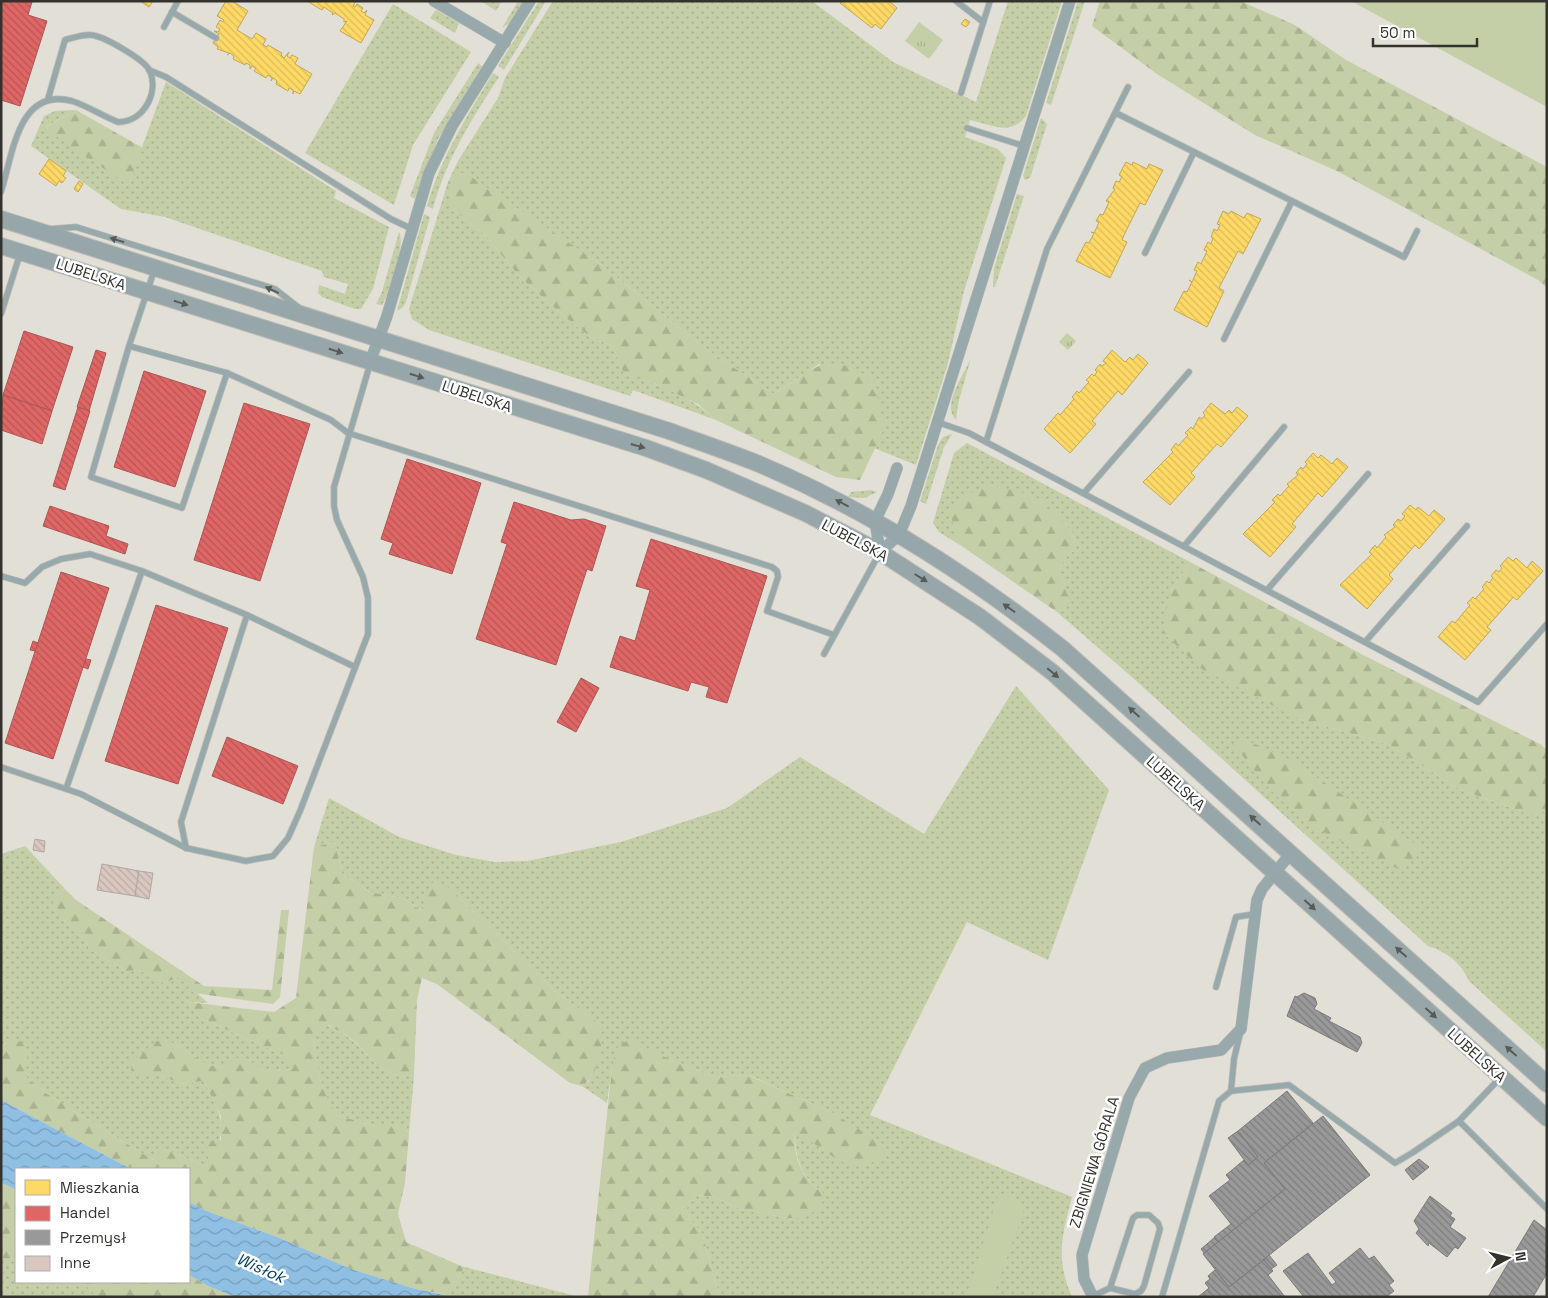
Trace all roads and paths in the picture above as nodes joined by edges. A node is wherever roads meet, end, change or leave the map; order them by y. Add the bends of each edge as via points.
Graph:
1 (178, 1) edge
2 (434, 1) edge
3 (530, 1) edge
4 (956, 1) edge
5 (990, 1) edge
6 (1070, 1) edge
7 (172, 12) junction
8 (983, 22) junction
9 (164, 27) dead end
10 (216, 38) dead end
11 (505, 42) junction
12 (149, 70) junction
13 (1128, 87) dead end
14 (961, 93) dead end
15 (48, 99) junction
16 (1116, 113) junction
17 (967, 128) dead end
18 (1024, 146) junction
19 (1194, 152) junction
20 (1, 192) edge
21 (1292, 201) junction
22 (1, 219) edge
23 (412, 229) junction
24 (35, 230) junction
25 (1417, 231) dead end
26 (1, 246) edge
27 (21, 252) junction
28 (1145, 253) dead end
29 (155, 268) junction
30 (147, 292) junction
31 (1, 314) edge
32 (312, 317) junction
33 (380, 339) junction
34 (1224, 339) dead end
35 (129, 346) junction
36 (370, 362) junction
37 (1189, 372) dead end
38 (227, 373) junction
39 (622, 416) junction
40 (937, 422) junction
41 (1284, 427) dead end
42 (348, 433) junction
43 (615, 439) junction
44 (986, 442) junction
45 (897, 468) dead end
46 (1368, 474) dead end
47 (1084, 493) junction
48 (875, 520) junction
49 (1467, 526) dead end
50 (899, 535) junction
51 (1185, 546) junction
52 (880, 552) junction
53 (142, 571) junction
54 (1, 576) edge
55 (1267, 590) junction
56 (247, 615) junction
57 (1547, 624) edge
58 (834, 635) junction
59 (1365, 642) junction
60 (824, 654) dead end
61 (355, 667) junction
62 (1, 767) edge
63 (66, 789) junction
64 (186, 848) junction
65 (1291, 853) junction
66 (1274, 872) junction
67 (1255, 914) junction
68 (1216, 987) dead end
69 (1241, 1029) junction
70 (1501, 1077) junction
71 (1547, 1084) edge
72 (1231, 1090) junction
73 (1547, 1118) edge
74 (1459, 1121) junction
75 (1547, 1209) edge
76 (1110, 1288) junction
77 (1093, 1296) edge
78 (1162, 1297) edge

1 - 7 lane
2 - 11 street
3 - 11 street
4 - 8 lane
5 - 8 lane
6 - 18 street
7 - 9 lane
7 - 10 lane
8 - 14 lane
11 - 23 street via 452,126 430,173
12 - 15 lane via 151,88 146,107 135,119 127,122 110,119 75,102
12 - 15 lane via 100,37 84,35 64,40
12 - 23 lane via 166,77
13 - 16 lane
15 - 20 lane via 23,119
16 - 19 lane
16 - 44 lane via 1047,250
17 - 18 lane
18 - 40 street
19 - 21 lane
19 - 28 lane
21 - 25 lane via 1404,257
21 - 34 lane
22 - 24 main road, LUBELSKA
23 - 33 street
24 - 29 main road, LUBELSKA
32 -> 24 lane via 275,289 76,227
26 - 27 main road, LUBELSKA
27 - 30 main road, LUBELSKA
27 - 31 lane
29 - 30 lane
29 - 32 main road, LUBELSKA
30 - 35 lane
30 -> 36 main road, LUBELSKA
32 - 33 main road, LUBELSKA
33 - 36 street
33 - 39 main road, LUBELSKA
35 - 38 lane
35 - 38 lane via 91,477 182,508
36 - 42 lane
36 -> 43 main road, LUBELSKA
37 - 47 lane
38 - 42 lane via 331,420
39 - 43 main road via 612,425
48 -> 39 main road, LUBELSKA via 760,464
40 - 44 lane
40 - 50 street
41 - 51 lane
42 - 58 lane via 772,567 778,577 767,611
42 - 61 lane via 334,487 334,506 342,534 363,577 368,598 368,634
43 -> 52 main road, LUBELSKA via 737,483 805,513
44 - 47 lane
45 - 48 street
46 - 55 lane
47 - 51 lane
48 - 50 main road, LUBELSKA
48 - 52 street
49 - 59 lane
50 - 52 street
65 -> 50 main road, LUBELSKA via 1063,649 961,574
51 - 55 lane
52 - 58 lane
52 -> 66 main road, LUBELSKA via 980,617 1052,672
53 - 54 lane via 90,554 61,559 42,567 24,583
53 - 56 lane
53 - 63 lane
55 - 59 lane
56 - 61 lane
56 - 64 lane via 181,822
57 - 59 lane via 1478,702
58 - 60 lane
61 - 64 lane via 300,812 282,848 273,856 246,861
62 - 63 lane
63 - 64 lane
65 - 66 street
71 -> 65 main road, LUBELSKA
66 - 67 street via 1262,889
66 -> 70 main road, LUBELSKA
67 - 68 lane via 1236,917
67 - 69 street
69 - 72 lane
69 - 77 street, ZBIGNIEWA GÓRALA via 1220,1050 1167,1058 1145,1068 1128,1098 1082,1255 1084,1279
70 - 73 main road, LUBELSKA
70 - 74 lane
72 - 74 lane via 1289,1085 1395,1163
72 - 78 lane via 1219,1101
74 - 75 lane
76 - 76 lane via 1135,1294 1142,1291 1160,1234 1158,1223 1149,1215 1137,1215 1130,1223
76 - 77 lane

